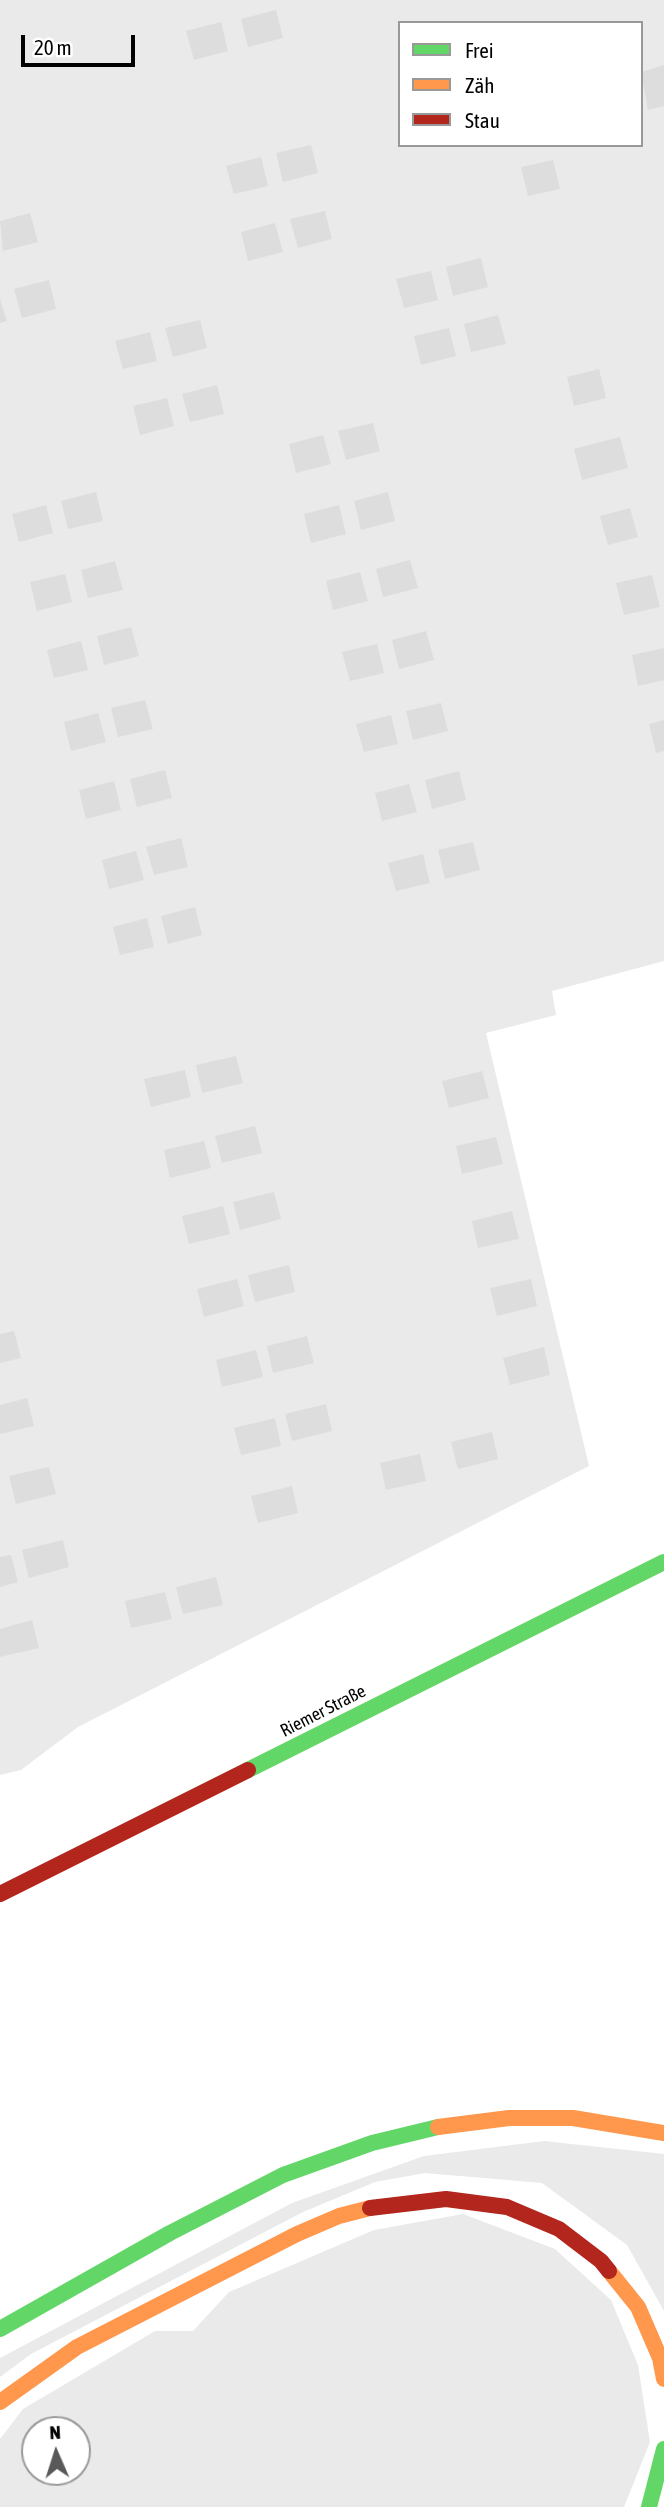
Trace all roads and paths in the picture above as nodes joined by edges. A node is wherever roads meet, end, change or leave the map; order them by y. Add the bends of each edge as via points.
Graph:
1 (664, 1562) edge
2 (0, 1894) edge
3 (664, 2133) edge
4 (68, 2292) junction
5 (0, 2308) edge
6 (0, 2329) edge
7 (664, 2379) edge
8 (0, 2402) edge
9 (664, 2449) edge
10 (649, 2507) edge

1 - 2 main road, Riemer Straße
3 - 4 main road via 573,2118 509,2118 426,2128 283,2175
4 - 5 main road
4 - 6 main road
7 - 8 main road via 638,2307 601,2261 535,2217 507,2207 446,2199 375,2207 297,2234 77,2347
9 - 10 main road

